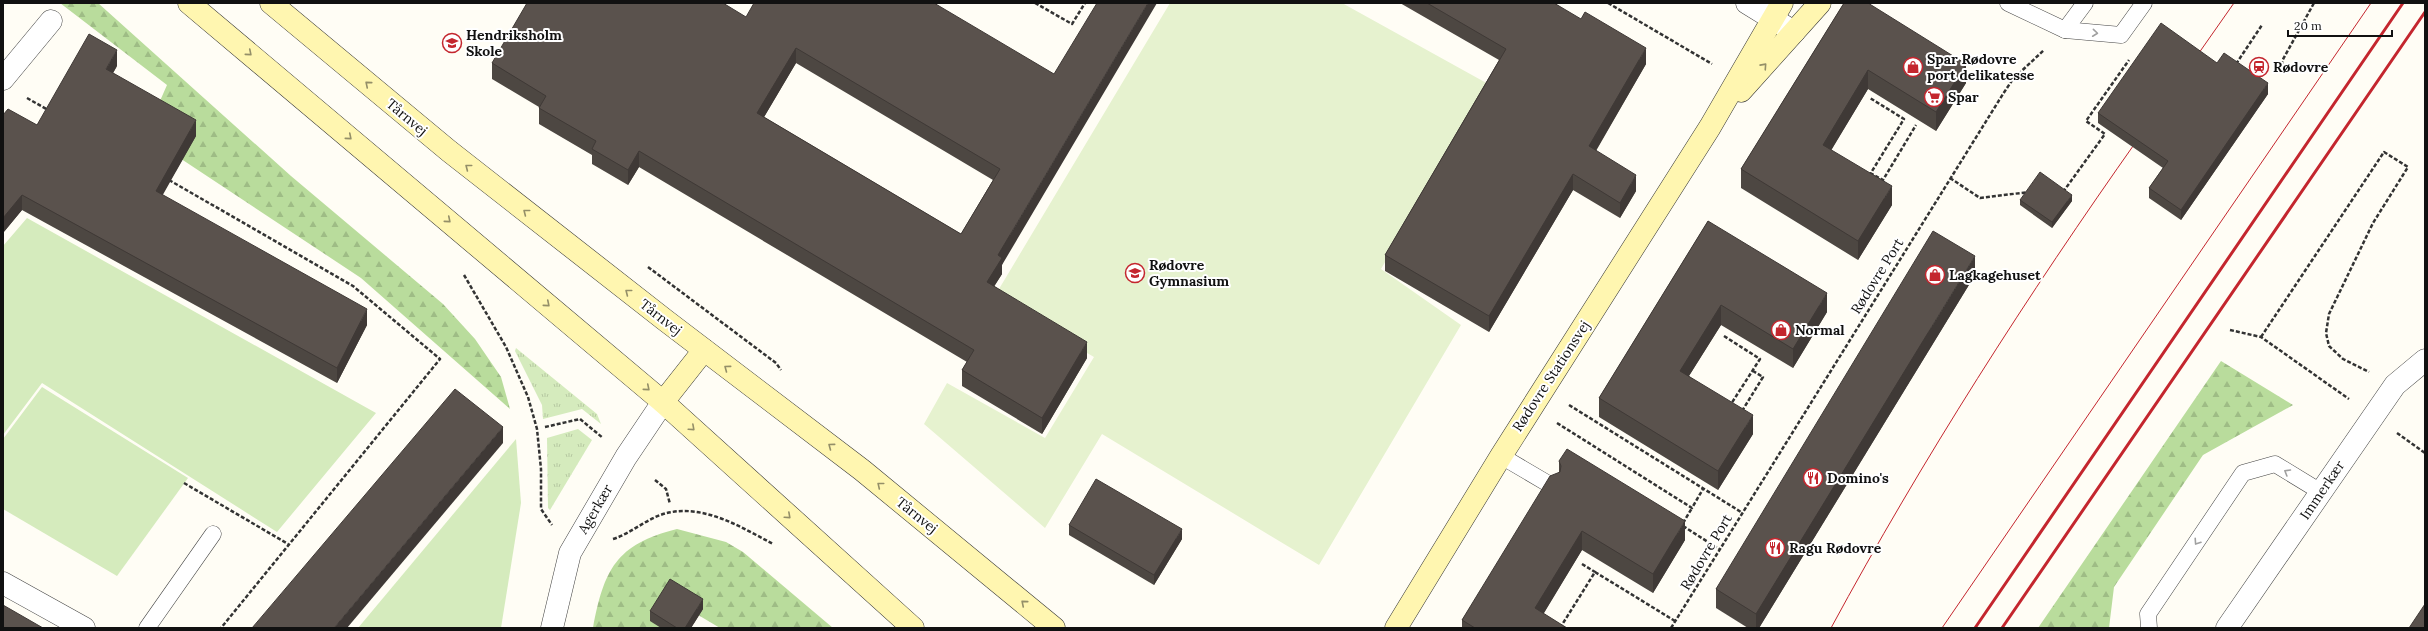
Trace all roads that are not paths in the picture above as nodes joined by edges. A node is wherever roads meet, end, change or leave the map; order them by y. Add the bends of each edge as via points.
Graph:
1 (189, 3) edge
2 (271, 3) edge
3 (1747, 3) edge
4 (1820, 3) edge
5 (2085, 3) edge
6 (2144, 3) edge
7 (2017, 5) edge
8 (1777, 11) edge
9 (51, 21) dead end
10 (2065, 30) junction
11 (1794, 32) junction
12 (3, 79) edge
13 (1710, 127) junction
14 (704, 350) junction
15 (2425, 360) edge
16 (664, 402) junction
17 (1500, 456) junction
18 (1552, 486) edge
19 (2321, 492) junction
20 (213, 534) dead end
21 (3, 583) edge
22 (880, 600) junction
23 (84, 628) edge
24 (147, 628) edge
25 (552, 628) edge
26 (912, 628) edge
27 (920, 628) edge
28 (1054, 628) edge
29 (1396, 628) edge
30 (2149, 628) edge
31 (2227, 628) edge

1 -> 16 street
14 -> 2 street, Tårnvej via 449,151
3 - 8 street
4 - 11 street, Rødovre Stationsvej
5 - 10 lane
10 -> 6 lane via 2121,35
7 - 10 lane
8 - 11 street
8 - 13 street, Rødovre Stationsvej
9 - 12 street
13 -> 11 street, Rødovre Stationsvej
13 - 17 street, Rødovre Stationsvej
14 - 16 street
28 -> 14 street, Tårnvej via 862,470
15 - 19 street, Immerkær via 2395,385
16 -> 22 street
16 - 25 street, Agerkær via 626,456 570,553
17 - 18 lane
17 - 29 street, Rødovre Stationsvej
19 -> 30 lane via 2275,464 2243,473 2148,614
19 - 31 street, Immerkær
20 - 24 lane
21 - 23 street
22 - 26 street
22 - 27 street

